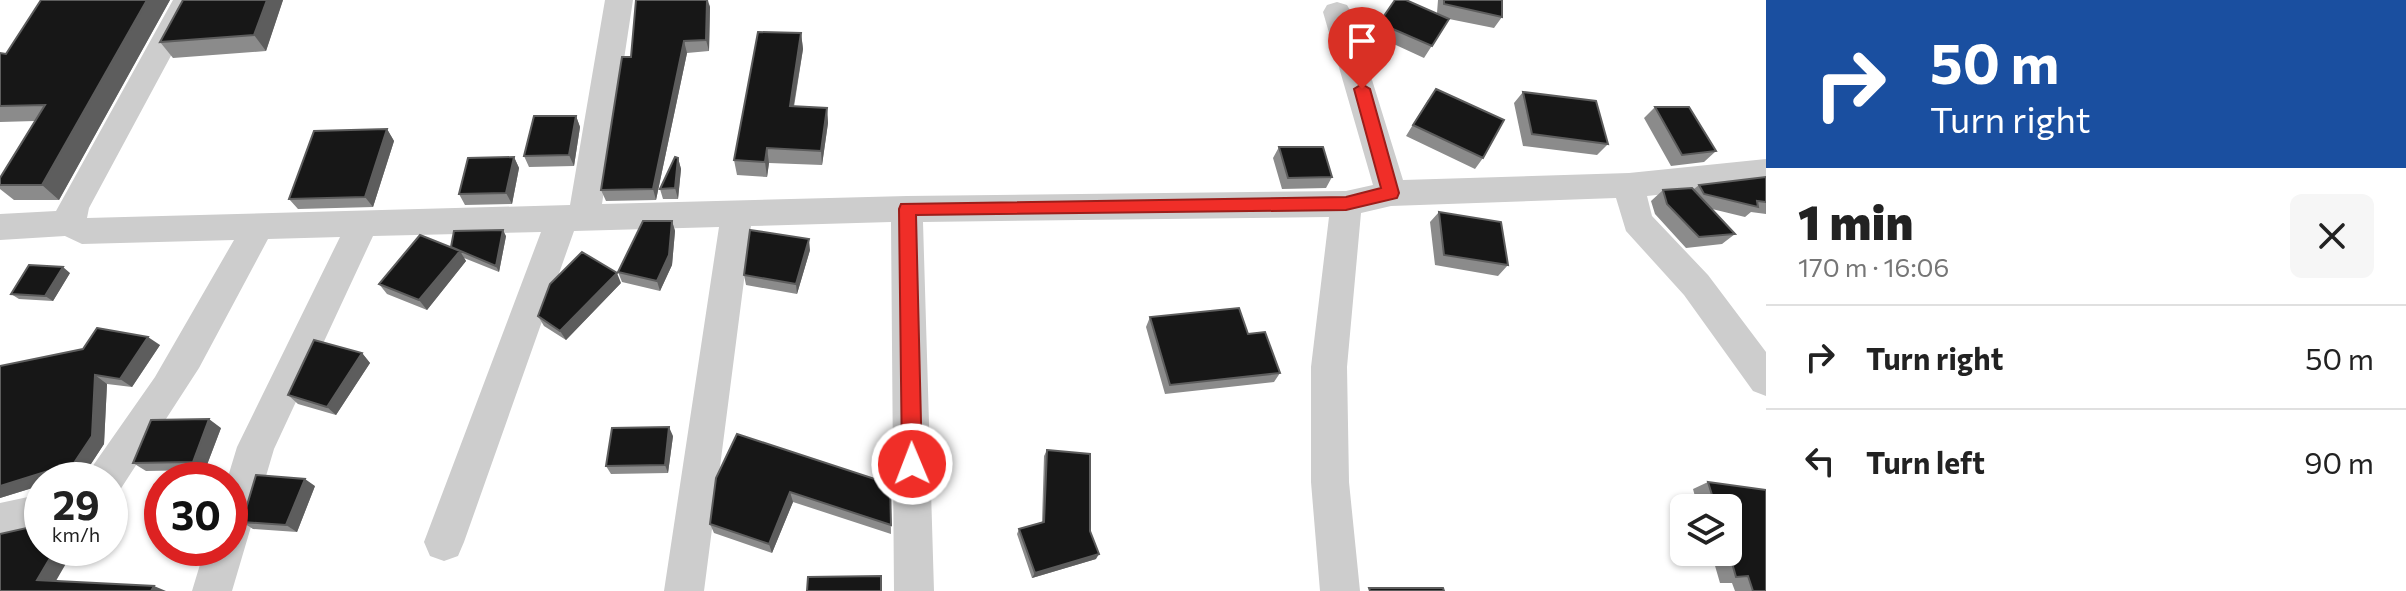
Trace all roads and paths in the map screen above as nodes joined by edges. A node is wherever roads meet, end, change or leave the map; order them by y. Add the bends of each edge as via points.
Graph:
1 (187, 0) edge
2 (619, 0) edge
3 (1337, 12) dead end
4 (1766, 171) edge
5 (1629, 185) junction
6 (1391, 193) junction
7 (1346, 204) junction
8 (907, 209) junction
9 (737, 213) junction
10 (573, 218) junction
11 (70, 223) junction
12 (363, 224) junction
13 (0, 227) edge
14 (258, 227) junction
15 (1766, 380) edge
16 (118, 462) edge
17 (248, 473) edge
18 (24, 517) edge
19 (0, 522) edge
20 (444, 542) dead end
21 (220, 566) edge
22 (212, 591) edge
23 (684, 591) edge
24 (914, 591) edge
25 (1340, 591) edge

1 - 11 street via 73,208
2 - 10 street
3 - 6 street
4 - 5 street
5 - 6 street
5 - 15 street via 1637,222 1696,285
6 - 7 street
7 - 8 street
7 - 25 street via 1329,367 1330,482
8 - 9 street
8 - 24 street
9 - 10 street
9 - 23 street
10 - 12 street
10 - 20 street
11 - 13 street
11 - 14 street via 82,231
12 - 14 street
12 - 17 street
14 - 16 street via 203,333
18 - 19 street
21 - 22 street

